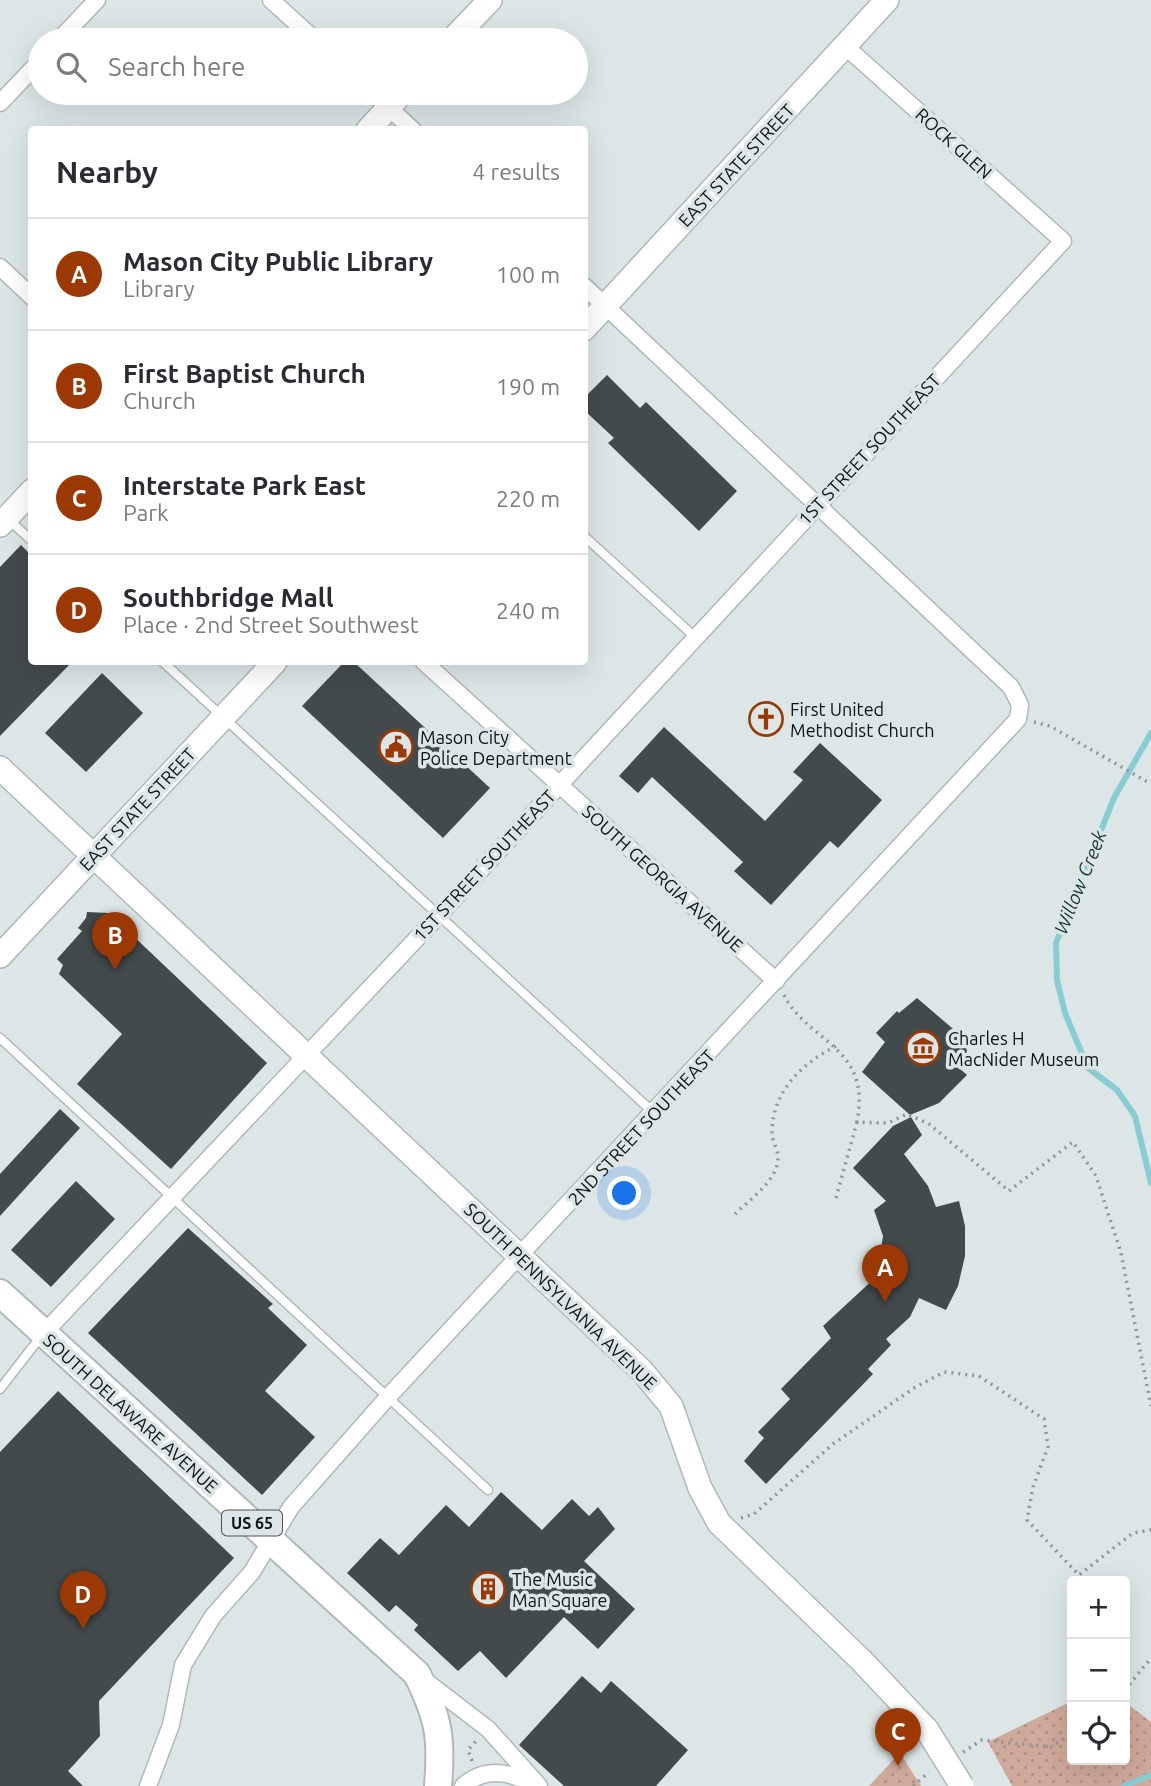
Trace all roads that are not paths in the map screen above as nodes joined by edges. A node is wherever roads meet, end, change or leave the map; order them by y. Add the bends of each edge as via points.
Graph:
1 (97, 0) edge
2 (271, 0) edge
3 (490, 0) edge
4 (887, 0) edge
5 (71, 28) edge
6 (302, 28) edge
7 (463, 28) edge
8 (845, 46) junction
9 (28, 74) edge
10 (0, 103) edge
11 (384, 105) edge
12 (393, 105) edge
13 (370, 126) edge
14 (410, 126) edge
15 (1063, 241) joint
16 (0, 267) edge
17 (588, 289) edge
18 (28, 294) edge
19 (606, 305) junction
20 (588, 325) edge
21 (28, 495) edge
22 (816, 506) junction
23 (2, 518) edge
24 (28, 538) edge
25 (588, 540) edge
26 (695, 637) junction
27 (166, 665) edge
28 (272, 665) edge
29 (427, 665) edge
30 (223, 717) junction
31 (0, 768) edge
32 (559, 784) junction
33 (94, 856) junction
34 (439, 915) junction
35 (0, 956) edge
36 (776, 981) junction
37 (0, 1038) edge
38 (308, 1055) junction
39 (654, 1113) junction
40 (173, 1198) junction
41 (520, 1254) junction
42 (0, 1293) edge
43 (44, 1333) junction
44 (0, 1389) edge
45 (388, 1397) junction
46 (488, 1490) dead end
47 (271, 1541) junction
48 (417, 1674) junction
49 (148, 1786) edge
50 (438, 1786) edge
51 (464, 1786) edge
52 (538, 1786) edge
53 (962, 1786) edge

1 - 5 street
2 - 6 street
3 - 7 main road
4 - 8 main road, EAST STATE STREET
8 - 15 street, ROCK GLEN
8 - 19 main road, EAST STATE STREET
9 - 10 street
11 - 13 main road
12 - 14 street
15 - 22 street, 1ST STREET SOUTHEAST
16 - 18 street
17 - 19 street
19 - 20 main road, EAST STATE STREET
19 - 22 street
21 - 23 main road
22 - 26 street, 1ST STREET SOUTHEAST
22 - 36 street, 2ND STREET SOUTHEAST via 1011,687 1020,705 1018,719
23 - 24 lane
25 - 26 lane
26 - 32 street, 1ST STREET SOUTHEAST
27 - 30 lane
28 - 30 main road, EAST STATE STREET
29 - 32 street, SOUTH GEORGIA AVENUE
30 - 33 main road, EAST STATE STREET
30 - 34 lane
31 - 33 main road, SOUTH PENNSYLVANIA AVENUE
32 - 34 street, 1ST STREET SOUTHEAST
32 - 36 street, SOUTH GEORGIA AVENUE
33 - 35 main road, EAST STATE STREET
33 - 38 main road, SOUTH PENNSYLVANIA AVENUE
34 - 38 street, 1ST STREET SOUTHEAST
34 - 39 lane
36 - 39 street, 2ND STREET SOUTHEAST
37 - 40 lane
38 - 40 street, 1ST STREET SOUTHEAST
38 - 41 main road, SOUTH PENNSYLVANIA AVENUE
39 - 41 street, 2ND STREET SOUTHEAST
40 - 43 street, 1ST STREET SOUTHEAST
40 - 45 lane
41 - 45 street, 2ND STREET SOUTHEAST
41 - 53 main road, SOUTH PENNSYLVANIA AVENUE, bridge via 642,1371 671,1405 700,1488 719,1523 927,1730
42 - 43 main road, SOUTH DELAWARE AVENUE / US 65
43 - 44 lane
43 - 47 main road, SOUTH DELAWARE AVENUE / US 65
45 - 46 lane
45 - 47 street, 2ND STREET SOUTHEAST via 291,1507
47 - 48 main road, SOUTH DELAWARE AVENUE / US 65
47 - 49 street, 2ND STREET SOUTHEAST via 252,1572 213,1616 183,1665 170,1725
48 - 50 main road, SOUTH DELAWARE AVENUE / US 65 via 433,1707 441,1742
48 - 52 street, SOUTH DELAWARE AVENUE via 488,1729
51 - 52 street, SOUTH DELAWARE AVENUE via 478,1775 497,1772

